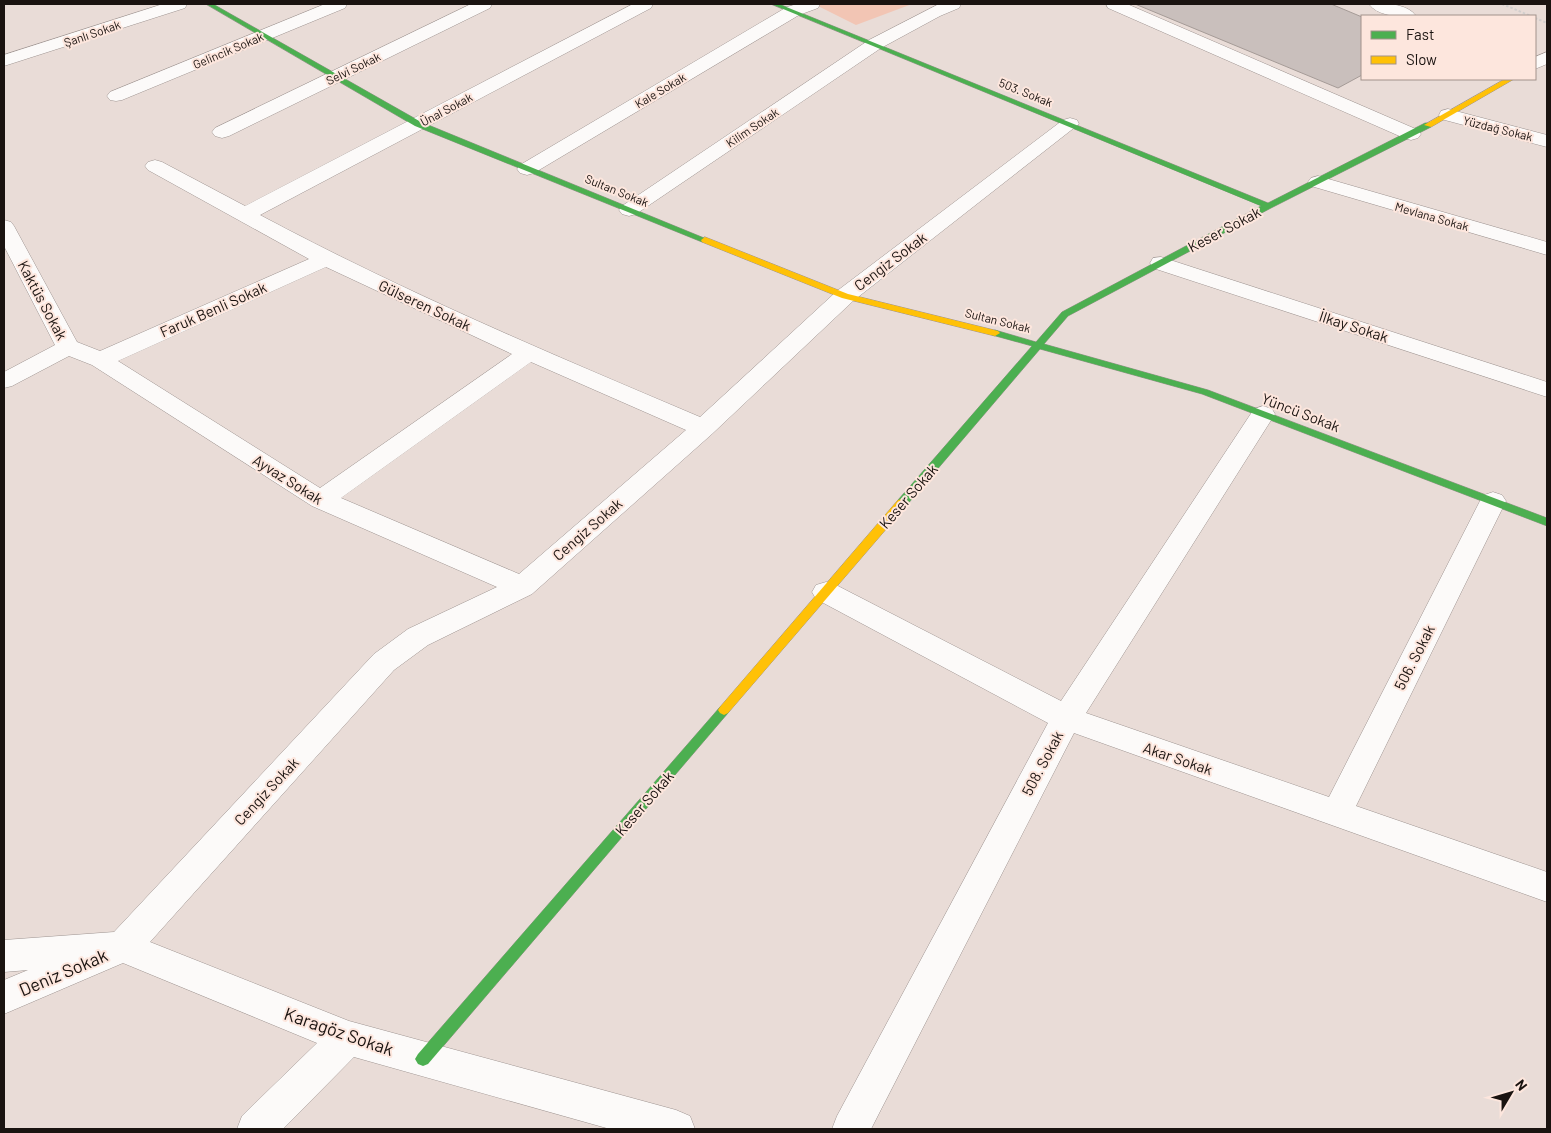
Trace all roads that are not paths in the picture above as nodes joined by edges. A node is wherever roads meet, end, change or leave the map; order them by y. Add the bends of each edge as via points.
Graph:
1 (179, 4) edge
2 (209, 4) edge
3 (339, 4) edge
4 (484, 4) edge
5 (645, 4) edge
6 (774, 4) edge
7 (812, 4) edge
8 (953, 4) edge
9 (1114, 4) edge
10 (1377, 4) edge
11 (793, 11) junction
12 (1405, 15) edge
13 (263, 35) junction
14 (875, 44) junction
15 (1547, 57) edge
16 (4, 61) edge
17 (1536, 63) edge
18 (335, 77) junction
19 (1508, 80) edge
20 (116, 96) dead end
21 (1448, 115) junction
22 (418, 124) junction
23 (1070, 124) junction
24 (222, 132) dead end
25 (1411, 134) junction
26 (1547, 141) edge
27 (155, 166) dead end
28 (527, 168) junction
29 (1318, 182) junction
30 (1268, 206) junction
31 (630, 210) junction
32 (246, 214) junction
33 (4, 226) edge
34 (1547, 248) edge
35 (326, 259) junction
36 (1161, 263) junction
37 (845, 296) junction
38 (1038, 344) junction
39 (68, 347) junction
40 (529, 353) junction
41 (100, 360) junction
42 (4, 381) edge
43 (1547, 390) edge
44 (1263, 414) junction
45 (703, 428) junction
46 (321, 500) junction
47 (1493, 501) junction
48 (1547, 522) edge
49 (522, 587) junction
50 (826, 592) junction
51 (1066, 718) junction
52 (1337, 813) junction
53 (1547, 886) edge
54 (123, 947) junction
55 (4, 956) edge
56 (4, 997) edge
57 (348, 1038) junction
58 (423, 1060) junction
59 (627, 1123) edge
60 (256, 1129) edge
61 (676, 1129) edge
62 (851, 1129) edge

1 - 16 street, Şanlı Sokak
2 - 13 street, Sultan Sokak
3 - 13 street, Gelincik Sokak
4 - 18 street, Selvi Sokak
5 - 22 street, Ünal Sokak
6 - 11 street, 503. Sokak
7 - 11 street, Kale Sokak
8 - 14 street, Kilim Sokak
9 - 25 street
10 - 12 street
11 - 14 street, 503. Sokak
11 - 28 street, Kale Sokak
13 - 18 street, Sultan Sokak
13 - 20 street, Gelincik Sokak
14 - 23 street, 503. Sokak
14 - 31 street, Kilim Sokak
15 - 17 street
18 - 22 street, Sultan Sokak
18 - 24 street, Selvi Sokak
19 - 21 street, Keser Sokak
21 - 25 street, Keser Sokak
21 - 26 street, Yüzdağ Sokak
22 - 28 street, Sultan Sokak
22 - 32 street, Ünal Sokak
23 - 30 street, 503. Sokak
23 - 37 street, Cengiz Sokak
25 - 29 street, Keser Sokak
27 - 32 street, Gülseren Sokak
28 - 31 street, Sultan Sokak
29 - 30 street, Keser Sokak
29 - 34 street, Mevlana Sokak
30 - 36 street, Keser Sokak
31 - 37 street, Sultan Sokak
32 - 35 street, Gülseren Sokak
33 - 39 street, Kaktüs Sokak
35 - 40 street, Gülseren Sokak
35 - 41 street, Faruk Benli Sokak
36 - 38 street, Keser Sokak via 1065,314
36 - 43 street, İlkay Sokak
37 - 38 street, Sultan Sokak
37 - 45 street, Cengiz Sokak
38 - 44 street, Yüncü Sokak via 1204,392
38 - 50 street, Keser Sokak
39 - 41 street, Ayvaz Sokak
39 - 42 street
40 - 45 street, Gülseren Sokak
40 - 46 street
41 - 46 street, Ayvaz Sokak
44 - 47 street, Yüncü Sokak
44 - 51 street, 508. Sokak
45 - 49 street, Cengiz Sokak
46 - 49 street, Ayvaz Sokak
47 - 48 street, Yüncü Sokak
47 - 52 street, 506. Sokak
49 - 54 street, Cengiz Sokak via 418,636 384,662
50 - 51 street, Akar Sokak
50 - 58 street, Keser Sokak
51 - 52 street, Akar Sokak
51 - 62 street, 508. Sokak
52 - 53 street, Akar Sokak
54 - 55 street, Karagöz Sokak
54 - 56 street, Deniz Sokak
54 - 57 street, Karagöz Sokak
57 - 58 street, Karagöz Sokak
57 - 60 street
58 - 59 street, Karagöz Sokak
59 - 61 street, Karagöz Sokak

